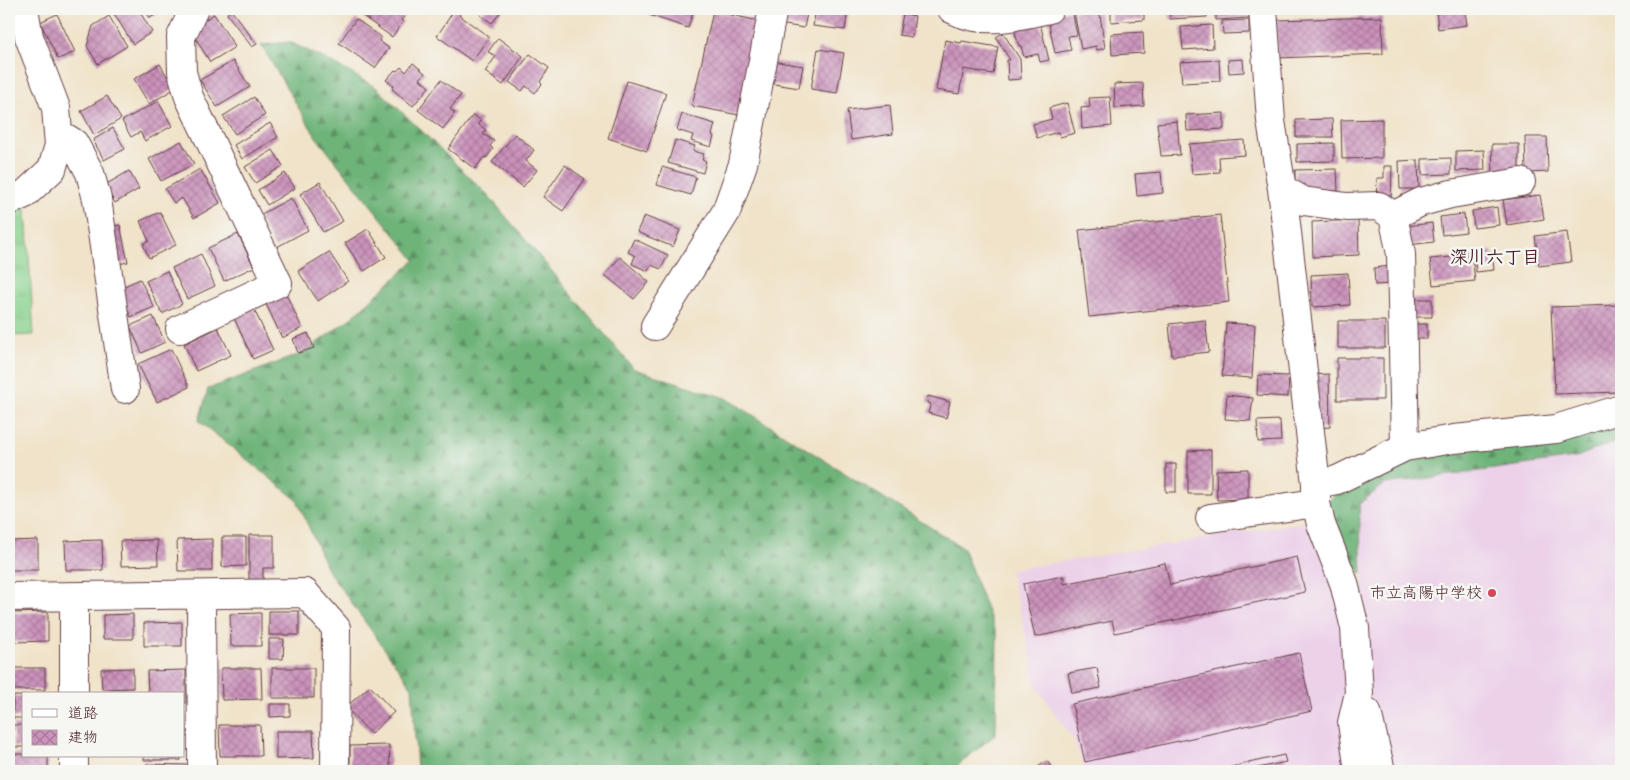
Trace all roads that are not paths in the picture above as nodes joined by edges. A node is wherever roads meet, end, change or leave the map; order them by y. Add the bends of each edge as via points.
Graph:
1 (24, 9) edge
2 (194, 9) edge
3 (772, 9) edge
4 (952, 9) edge
5 (1049, 9) edge
6 (1263, 9) edge
7 (58, 133) junction
8 (1521, 182) dead end
9 (1282, 189) junction
10 (9, 201) edge
11 (1393, 216) junction
12 (655, 326) dead end
13 (180, 329) dead end
14 (125, 389) dead end
15 (1621, 408) edge
16 (1405, 447) junction
17 (1316, 493) junction
18 (1210, 518) dead end
19 (202, 596) junction
20 (9, 597) edge
21 (74, 597) junction
22 (74, 692) edge
23 (1359, 693) junction
24 (74, 758) edge
25 (74, 771) edge
26 (202, 771) edge
27 (335, 771) edge
28 (1359, 771) edge
29 (1381, 771) edge

1 - 7 street via 29,37 56,108
2 - 13 street via 182,37 182,72 189,97 278,283
3 - 12 street via 744,164 726,212
4 - 5 street via 978,18 1014,17
6 - 9 street via 1271,121
7 - 10 street via 52,169 25,194
7 - 14 street via 74,143 90,173 98,199
8 - 11 street via 1421,202
9 - 11 street via 1303,201 1346,207 1379,206
9 - 17 street
11 - 16 street via 1401,254
15 - 16 street via 1556,429 1454,438
16 - 17 street
17 - 18 street
17 - 23 street via 1321,524 1344,582 1355,628
19 - 21 street
19 - 26 street
19 - 27 street via 305,593 336,628
20 - 21 street
21 - 22 street
23 - 28 street via 1352,723
23 - 29 street
24 - 25 street

